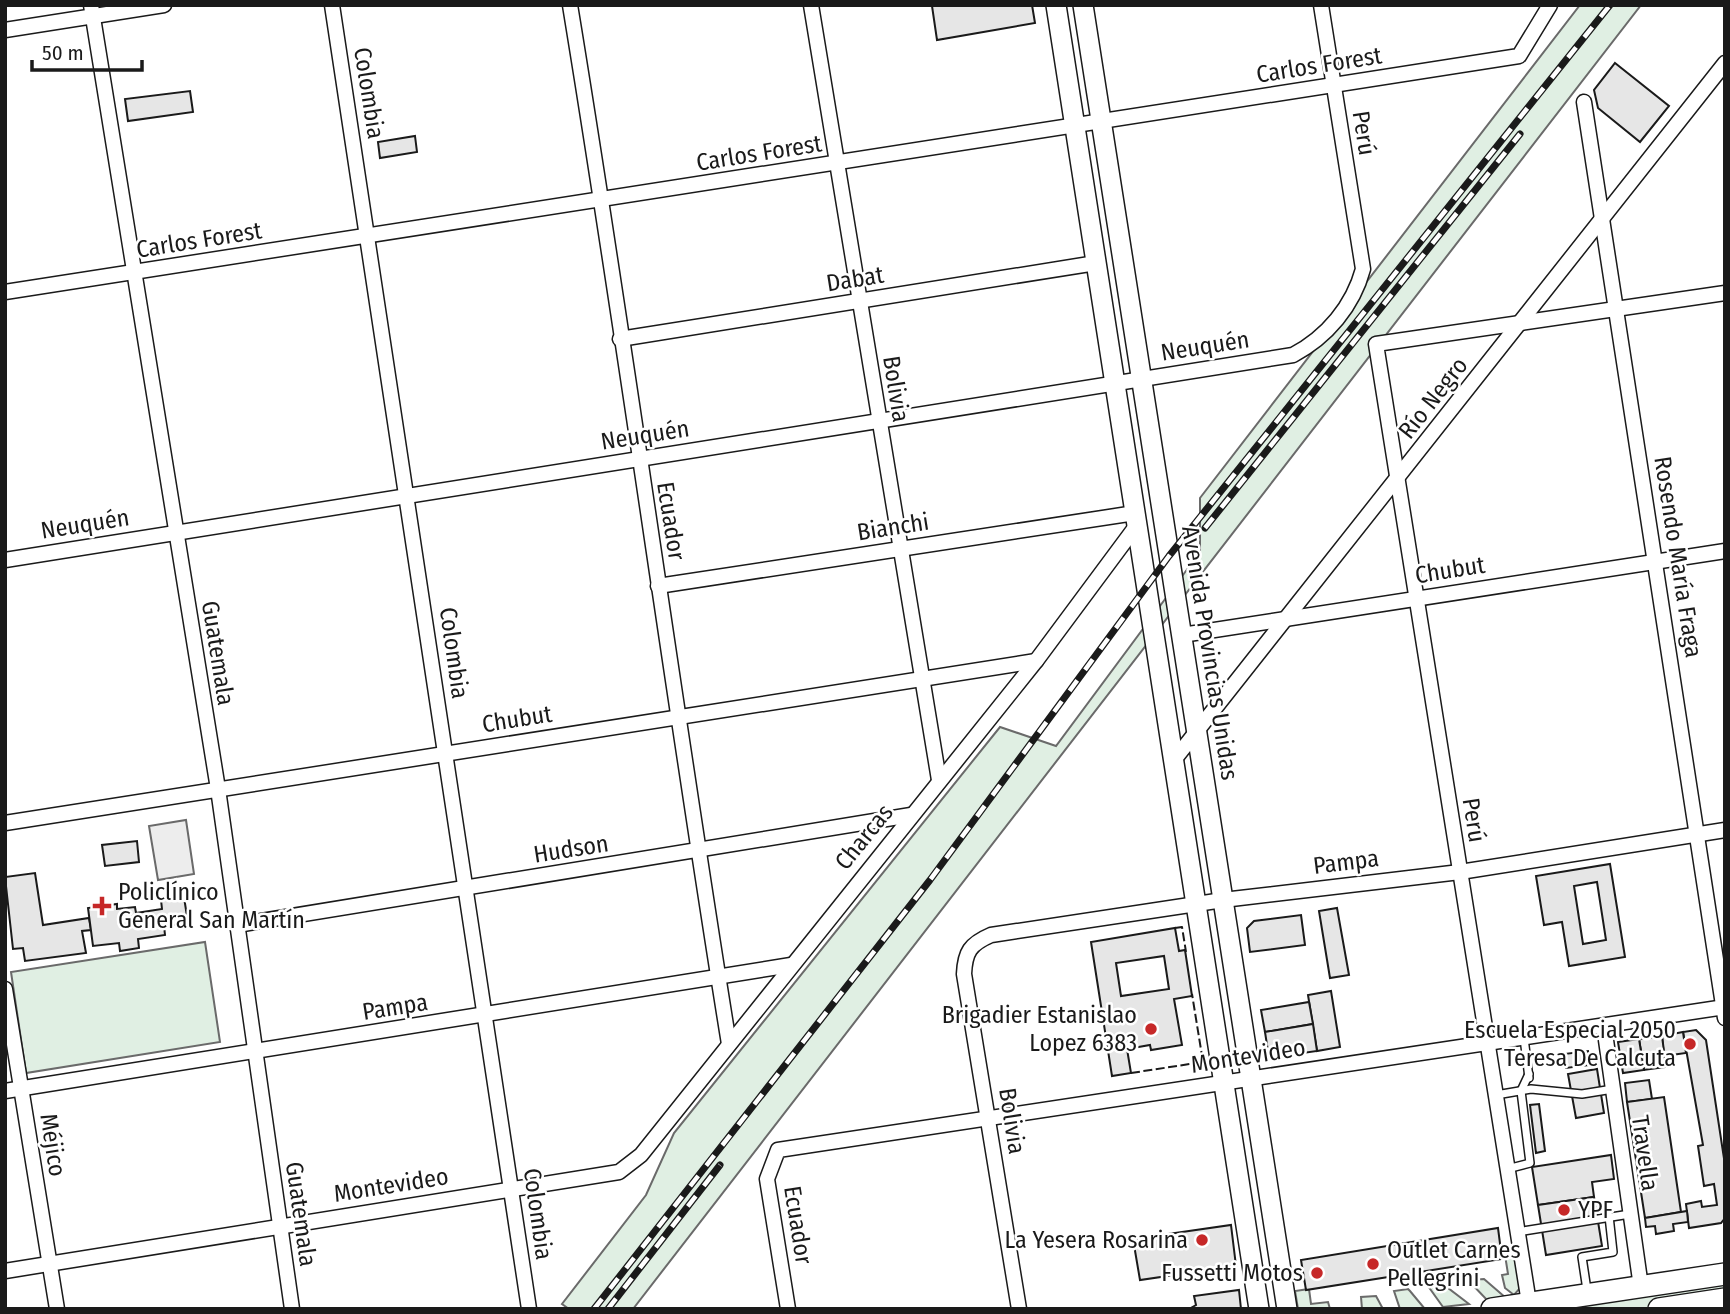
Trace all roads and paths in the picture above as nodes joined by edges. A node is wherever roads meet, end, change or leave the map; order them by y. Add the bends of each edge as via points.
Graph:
1 (164, 5) edge
2 (332, 5) edge
3 (570, 5) edge
4 (811, 5) edge
5 (1056, 5) edge
6 (1083, 5) edge
7 (1321, 5) edge
8 (1549, 5) edge
9 (92, 11) edge
10 (5, 30) edge
11 (1725, 63) edge
12 (1334, 86) junction
13 (1584, 102) dead end
14 (1101, 122) junction
15 (1075, 126) junction
16 (838, 163) junction
17 (602, 200) junction
18 (1603, 219) junction
19 (369, 237) junction
20 (1096, 263) junction
21 (133, 273) junction
22 (5, 292) edge
23 (1725, 293) edge
24 (859, 301) junction
25 (1617, 309) junction
26 (1519, 325) junction
27 (620, 339) junction
28 (1293, 355) joint
29 (1141, 379) junction
30 (1115, 384) junction
31 (879, 421) junction
32 (639, 459) junction
33 (1397, 480) junction
34 (408, 496) junction
35 (1136, 519) junction
36 (176, 533) junction
37 (900, 549) junction
38 (1725, 551) edge
39 (5, 560) edge
40 (1656, 561) junction
41 (658, 586) junction
42 (1416, 598) junction
43 (1283, 619) junction
44 (1182, 635) junction
45 (1036, 661) junction
46 (921, 679) junction
47 (678, 717) junction
48 (1198, 729) junction
49 (446, 754) junction
50 (1174, 760) junction
51 (939, 780) junction
52 (218, 789) junction
53 (911, 815) junction
54 (5, 823) edge
55 (1725, 830) edge
56 (1696, 834) junction
57 (699, 851) junction
58 (1460, 872) junction
59 (466, 888) junction
60 (1223, 900) junction
61 (1196, 905) junction
62 (237, 925) junction
63 (974, 943) joint
64 (791, 965) junction
65 (719, 979) junction
66 (5, 989) edge
67 (1724, 1011) edge
68 (485, 1016) junction
69 (1604, 1026) junction
70 (1524, 1037) junction
71 (1487, 1043) junction
72 (729, 1044) junction
73 (255, 1052) junction
74 (1529, 1074) junction
75 (1251, 1078) junction
76 (1224, 1082) junction
77 (21, 1088) junction
78 (1531, 1089) junction
79 (1613, 1089) junction
80 (5, 1091) edge
81 (1521, 1091) junction
82 (1496, 1095) junction
83 (989, 1120) junction
84 (778, 1150) joint
85 (1507, 1168) junction
86 (619, 1172) joint
87 (511, 1189) junction
88 (1630, 1214) junction
89 (1609, 1216) junction
90 (280, 1227) junction
91 (1517, 1232) junction
92 (50, 1264) junction
93 (5, 1271) edge
94 (1725, 1274) edge
95 (1641, 1287) junction
96 (1588, 1295) junction
97 (1725, 1299) edge
98 (1529, 1303) junction
99 (57, 1309) edge
100 (292, 1309) edge
101 (529, 1309) edge
102 (788, 1309) edge
103 (1019, 1309) edge
104 (1259, 1309) edge
105 (1287, 1309) edge
106 (1492, 1309) edge
107 (1659, 1309) edge

1 - 9 street
2 - 19 street, Colombia
3 - 17 street, Ecuador
4 - 16 street, Bolivia
5 - 15 main road
6 - 14 main road, Avenida Provincias Unidas
7 - 12 street, Perú
8 - 12 street, Carlos Forest via 1519,56
9 - 10 street
9 - 21 street, Guatemala
11 - 18 street, Río Negro
12 - 14 street, Carlos Forest
12 - 28 street, Perú via 1363,269 1356,293 1317,342
13 - 18 street, Rosendo María Fraga
14 - 15 street, Carlos Forest
14 - 29 main road, Avenida Provincias Unidas
15 - 16 street, Carlos Forest
15 - 20 main road
16 - 17 street, Carlos Forest
16 - 24 street, Bolivia
17 - 19 street, Carlos Forest
17 - 27 street, Ecuador
18 - 25 street, Rosendo María Fraga
18 - 26 street, Río Negro
19 - 21 street, Carlos Forest
19 - 34 street, Colombia
20 - 24 street, Dabat
20 - 30 main road
21 - 22 street, Carlos Forest
21 - 36 street, Guatemala
23 - 25 street
24 - 27 street, Dabat
24 - 31 street, Bolivia
25 - 26 street
25 - 40 street, Rosendo María Fraga
26 - 33 street, Río Negro
26 - 33 street, Perú via 1376,344
27 - 32 street, Ecuador
28 - 29 street, Neuquén
29 - 30 street, Neuquén
29 - 44 main road, Avenida Provincias Unidas
30 - 31 street, Neuquén
30 - 35 main road
31 - 32 street, Neuquén
31 - 37 street, Bolivia
32 - 34 street, Neuquén
32 - 41 street, Ecuador
33 - 42 street, Perú
33 - 43 street, Río Negro
34 - 36 street, Neuquén
34 - 49 street, Colombia
35 - 37 street, Bianchi
35 - 45 street, Charcas
35 - 50 main road
36 - 39 street, Neuquén
36 - 52 street, Guatemala
37 - 41 street, Bianchi
37 - 46 street, Bolivia
38 - 40 street, Chubut
40 - 42 street, Chubut
40 - 56 street, Rosendo María Fraga
41 - 47 street, Ecuador
42 - 43 street, Chubut
42 - 58 street, Perú
43 - 44 street, Chubut
43 - 48 street, Río Negro
44 - 48 main road, Avenida Provincias Unidas
45 - 46 street, Chubut
45 - 51 street, Charcas
46 - 47 street, Chubut
46 - 51 street, Bolivia
47 - 49 street, Chubut
47 - 57 street, Ecuador
48 - 50 street, Río Negro
48 - 60 main road, Avenida Provincias Unidas
49 - 52 street, Chubut
49 - 59 street, Colombia
50 - 61 main road
51 - 53 street, Charcas
52 - 54 street, Chubut
52 - 62 street, Guatemala
53 - 57 street, Hudson
53 - 64 street, Charcas
55 - 56 street, Pampa
56 - 58 street, Pampa
56 - 67 street, Rosendo María Fraga
57 - 59 street, Hudson
57 - 65 street, Ecuador
58 - 60 street, Pampa
58 - 71 street, Perú
59 - 62 street, Hudson
59 - 68 street, Colombia
60 - 61 street, Pampa
60 - 75 main road, Avenida Provincias Unidas
61 - 63 street, Pampa via 991,935
61 - 76 main road
62 - 73 street, Guatemala
63 - 83 street, Bolivia via 965,956 964,974
64 - 65 street, Pampa
64 - 72 street, Charcas
65 - 68 street, Pampa
65 - 72 street, Ecuador
66 - 77 street, Méjico
67 - 69 street, Montevideo
68 - 73 street, Pampa
68 - 87 street, Colombia
69 - 70 street, Montevideo
69 - 79 street, Travella
70 - 71 street, Montevideo
70 - 74 lane
71 - 75 street, Montevideo
71 - 82 street, Perú
72 - 86 street, Charcas via 641,1155
73 - 77 street, Pampa
73 - 90 street, Guatemala
74 - 78 lane
74 - 81 lane
75 - 76 street, Montevideo
75 - 105 main road, Avenida Provincias Unidas
76 - 83 street, Montevideo
76 - 104 main road
77 - 80 street, Pampa
77 - 92 street, Méjico
78 - 79 lane via 1582,1094
78 - 81 lane
79 - 88 street, Travella
81 - 82 lane
81 - 85 lane via 1530,1163
82 - 85 street, Perú
83 - 84 street, Montevideo
83 - 103 street, Bolivia
84 - 102 street, Ecuador via 767,1179
85 - 91 street, Perú
86 - 87 street, Montevideo
87 - 90 street, Montevideo
87 - 101 street, Colombia
88 - 89 lane
88 - 95 street, Travella
89 - 91 lane
89 - 96 lane via 1613,1252 1581,1257
90 - 92 street, Montevideo
90 - 100 street, Guatemala
91 - 98 street, Perú
92 - 93 street, Montevideo
92 - 99 street, Méjico
94 - 95 main road
95 - 96 main road
96 - 98 main road
97 - 107 main road
98 - 106 main road

